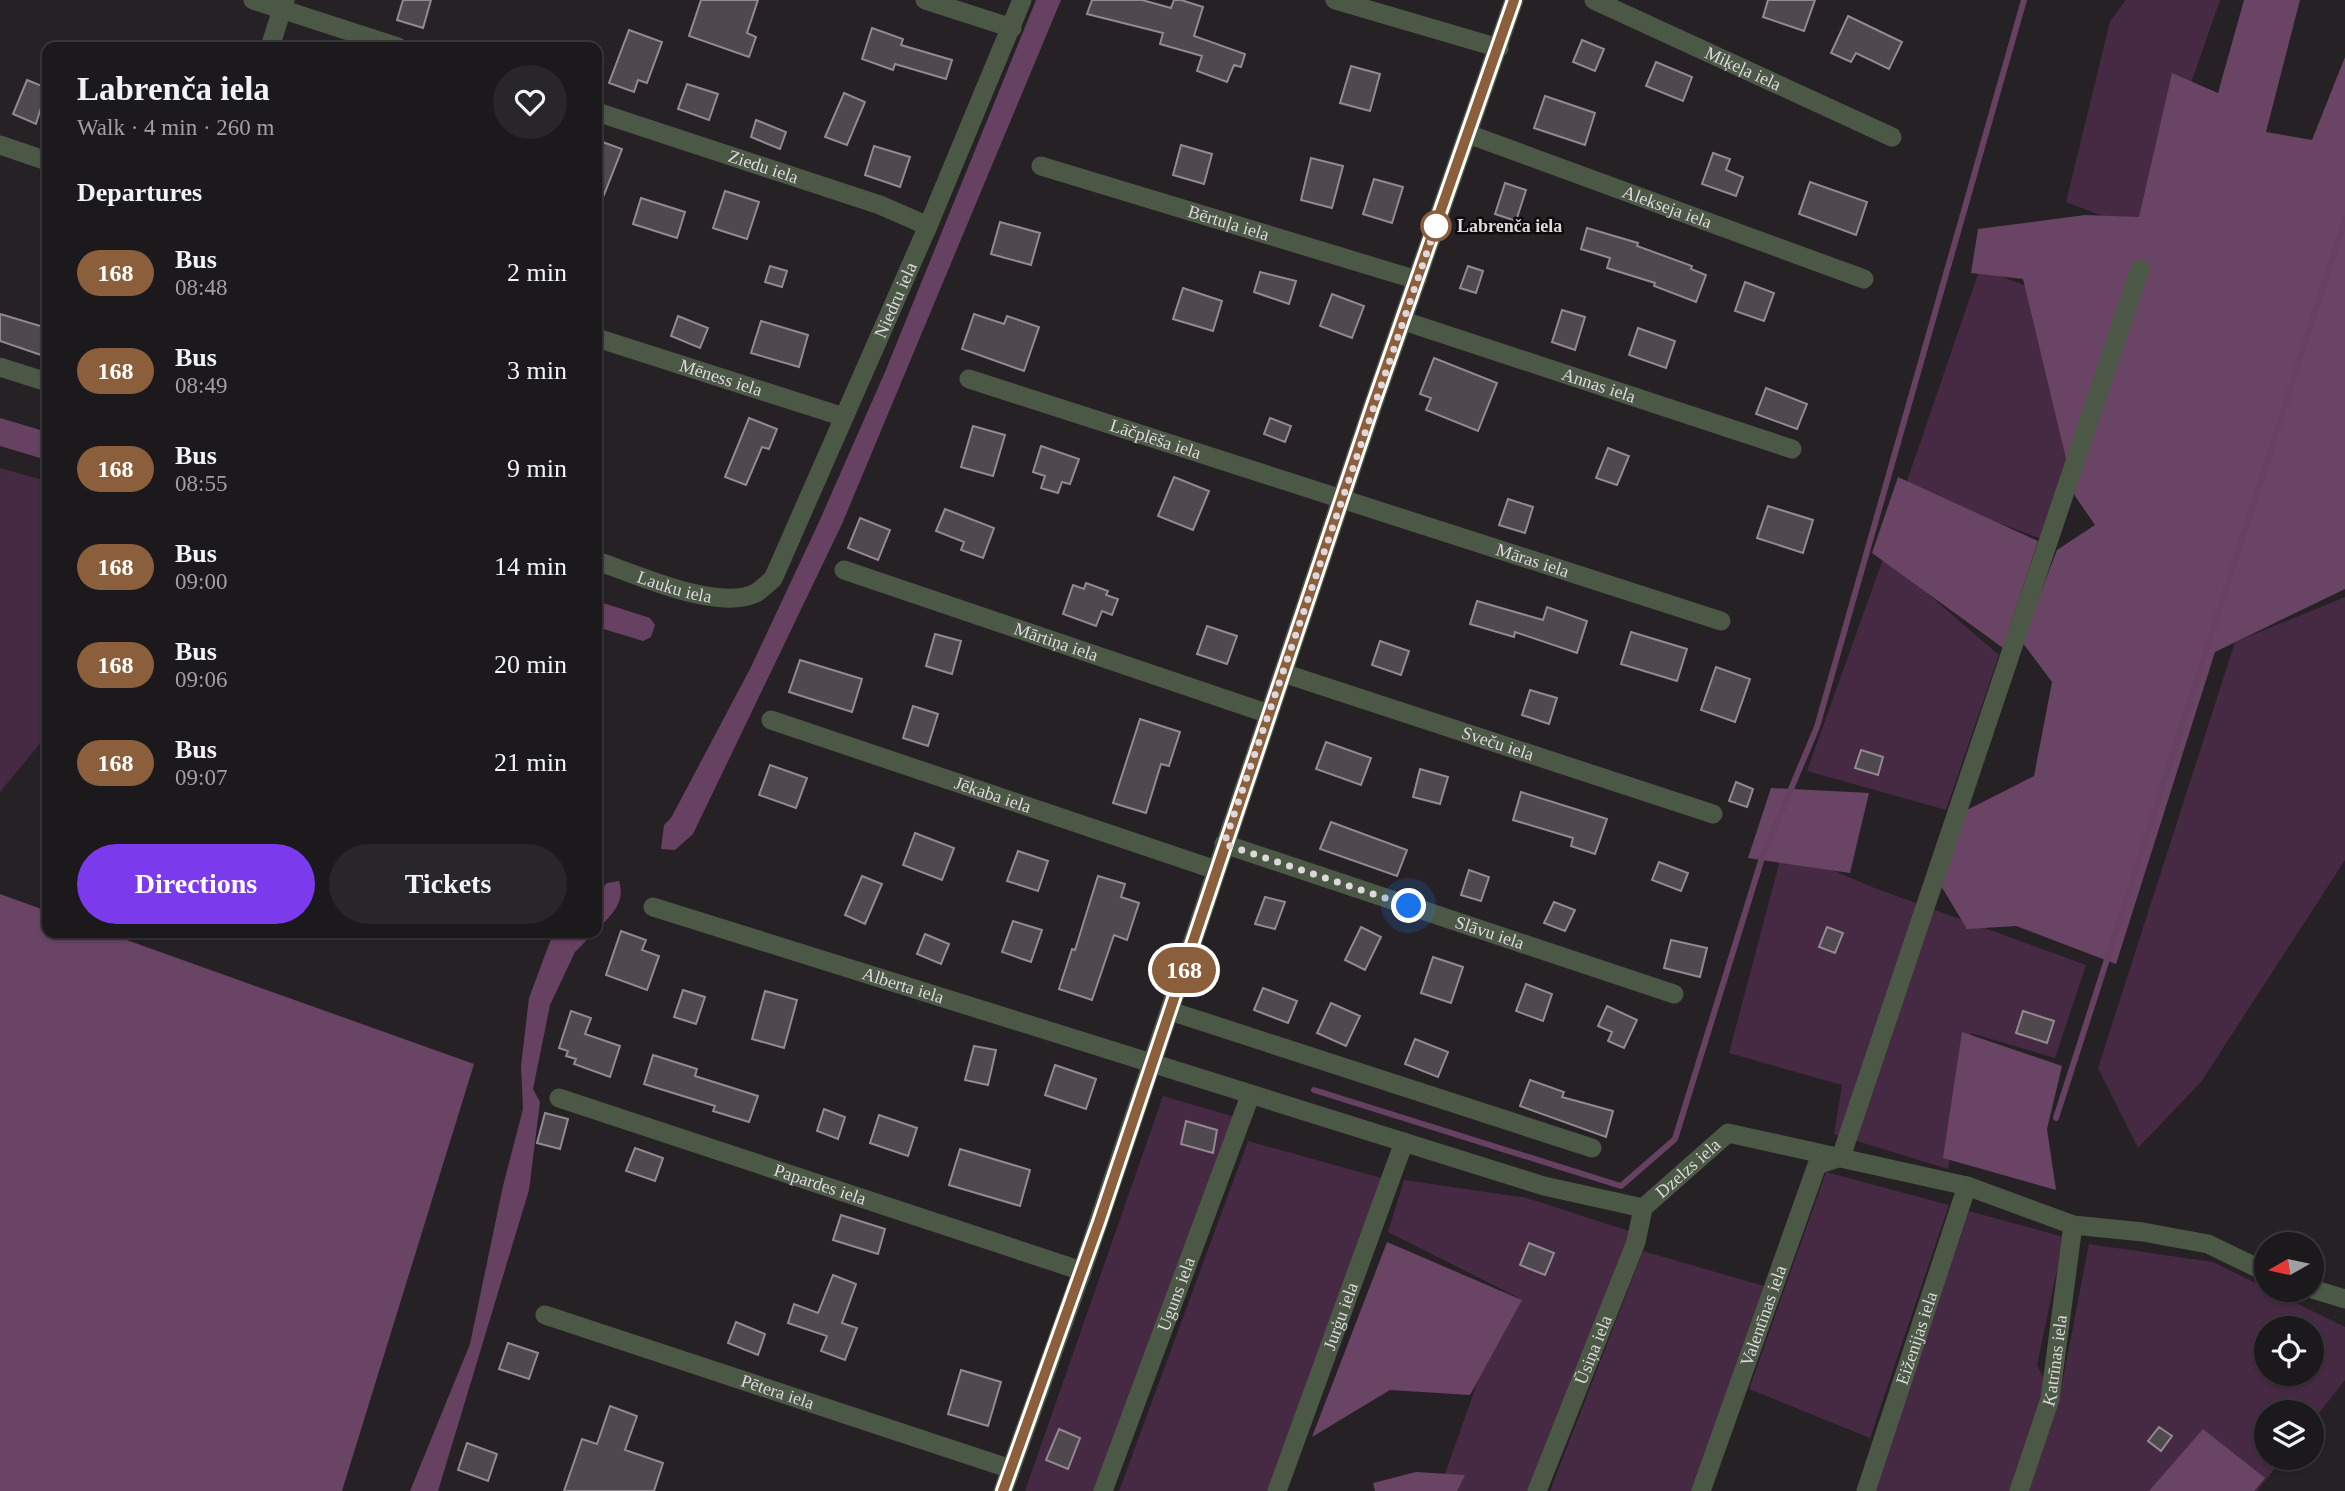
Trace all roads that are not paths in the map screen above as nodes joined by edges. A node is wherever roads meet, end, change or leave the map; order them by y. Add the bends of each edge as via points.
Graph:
1 (253, 0) edge
2 (925, 0) edge
3 (1022, 0) edge
4 (1335, 0) edge
5 (1514, 0) edge
6 (1594, 0) edge
7 (284, 5) edge
8 (1012, 27) junction
9 (272, 42) edge
10 (384, 42) edge
11 (1499, 48) junction
12 (602, 114) edge
13 (1468, 134) junction
14 (1892, 137) dead end
15 (0, 145) edge
16 (42, 159) edge
17 (1041, 166) dead end
18 (928, 226) junction
19 (2140, 269) dead end
20 (1864, 279) dead end
21 (1417, 280) junction
22 (1404, 321) junction
23 (602, 340) edge
24 (0, 366) edge
25 (969, 379) dead end
26 (42, 380) edge
27 (844, 417) junction
28 (1792, 449) dead end
29 (1341, 501) junction
30 (602, 563) edge
31 (844, 570) dead end
32 (755, 593) joint
33 (1721, 621) dead end
34 (1283, 673) junction
35 (1269, 714) junction
36 (771, 720) dead end
37 (1713, 814) dead end
38 (1224, 844) junction
39 (1216, 870) junction
40 (653, 907) dead end
41 (1674, 994) dead end
42 (1170, 1011) junction
43 (1153, 1065) junction
44 (1250, 1096) junction
45 (559, 1098) dead end
46 (1404, 1142) junction
47 (1592, 1149) dead end
48 (1841, 1157) junction
49 (1968, 1185) junction
50 (1643, 1208) junction
51 (2073, 1225) junction
52 (2254, 1266) edge
53 (1082, 1271) junction
54 (2324, 1293) edge
55 (2345, 1299) edge
56 (545, 1315) dead end
57 (1011, 1469) junction
58 (1003, 1491) edge
59 (1103, 1491) edge
60 (1276, 1491) edge
61 (1536, 1491) edge
62 (1700, 1491) edge
63 (1866, 1491) edge
64 (2019, 1491) edge

1 - 7 street
2 - 8 street
3 - 8 street, Niedru iela
4 - 11 street
5 - 11 street
6 - 14 street, Miķeļa iela
7 - 9 street
7 - 10 street
8 - 18 street, Niedru iela
11 - 13 street
12 - 18 street, Ziedu iela via 880,205
13 - 20 street, Alekseja iela
13 - 21 street
15 - 16 street
17 - 21 street, Bērtuļa iela
18 - 27 street, Niedru iela
19 - 48 street
21 - 22 street
22 - 28 street, Annas iela
22 - 29 street
23 - 27 street, Mēness iela
24 - 26 street
25 - 29 street, Lāčplēša iela
27 - 32 street, Niedru iela via 773,579
29 - 33 street, Māras iela
29 - 34 street
30 - 32 street, Lauku iela via 726,599
31 - 35 street, Mārtiņa iela
34 - 35 street
34 - 37 street, Sveču iela
35 - 38 street
36 - 39 street, Jēkaba iela
38 - 39 street
38 - 41 street, Slāvu iela
39 - 42 street
40 - 43 street, Alberta iela
42 - 43 street
42 - 47 street
43 - 44 street, Dzelzs iela
43 - 53 street
44 - 46 street, Dzelzs iela
44 - 59 street, Uguns iela
45 - 53 street, Papardes iela
46 - 50 street, Dzelzs iela via 1544,1185
46 - 60 street, Jurģu iela
48 - 49 street, Dzelzs iela
48 - 50 street, Dzelzs iela via 1728,1133
48 - 62 street, Valentīnas iela via 1817,1165
49 - 51 street, Dzelzs iela
49 - 63 street, Eiženijas iela
50 - 61 street, Ūsiņa iela via 1636,1242
51 - 52 street, Dzelzs iela via 2208,1244
51 - 64 street, Katrīnas iela via 2050,1399
53 - 57 street
54 - 55 street
56 - 57 street, Pētera iela
57 - 58 street

